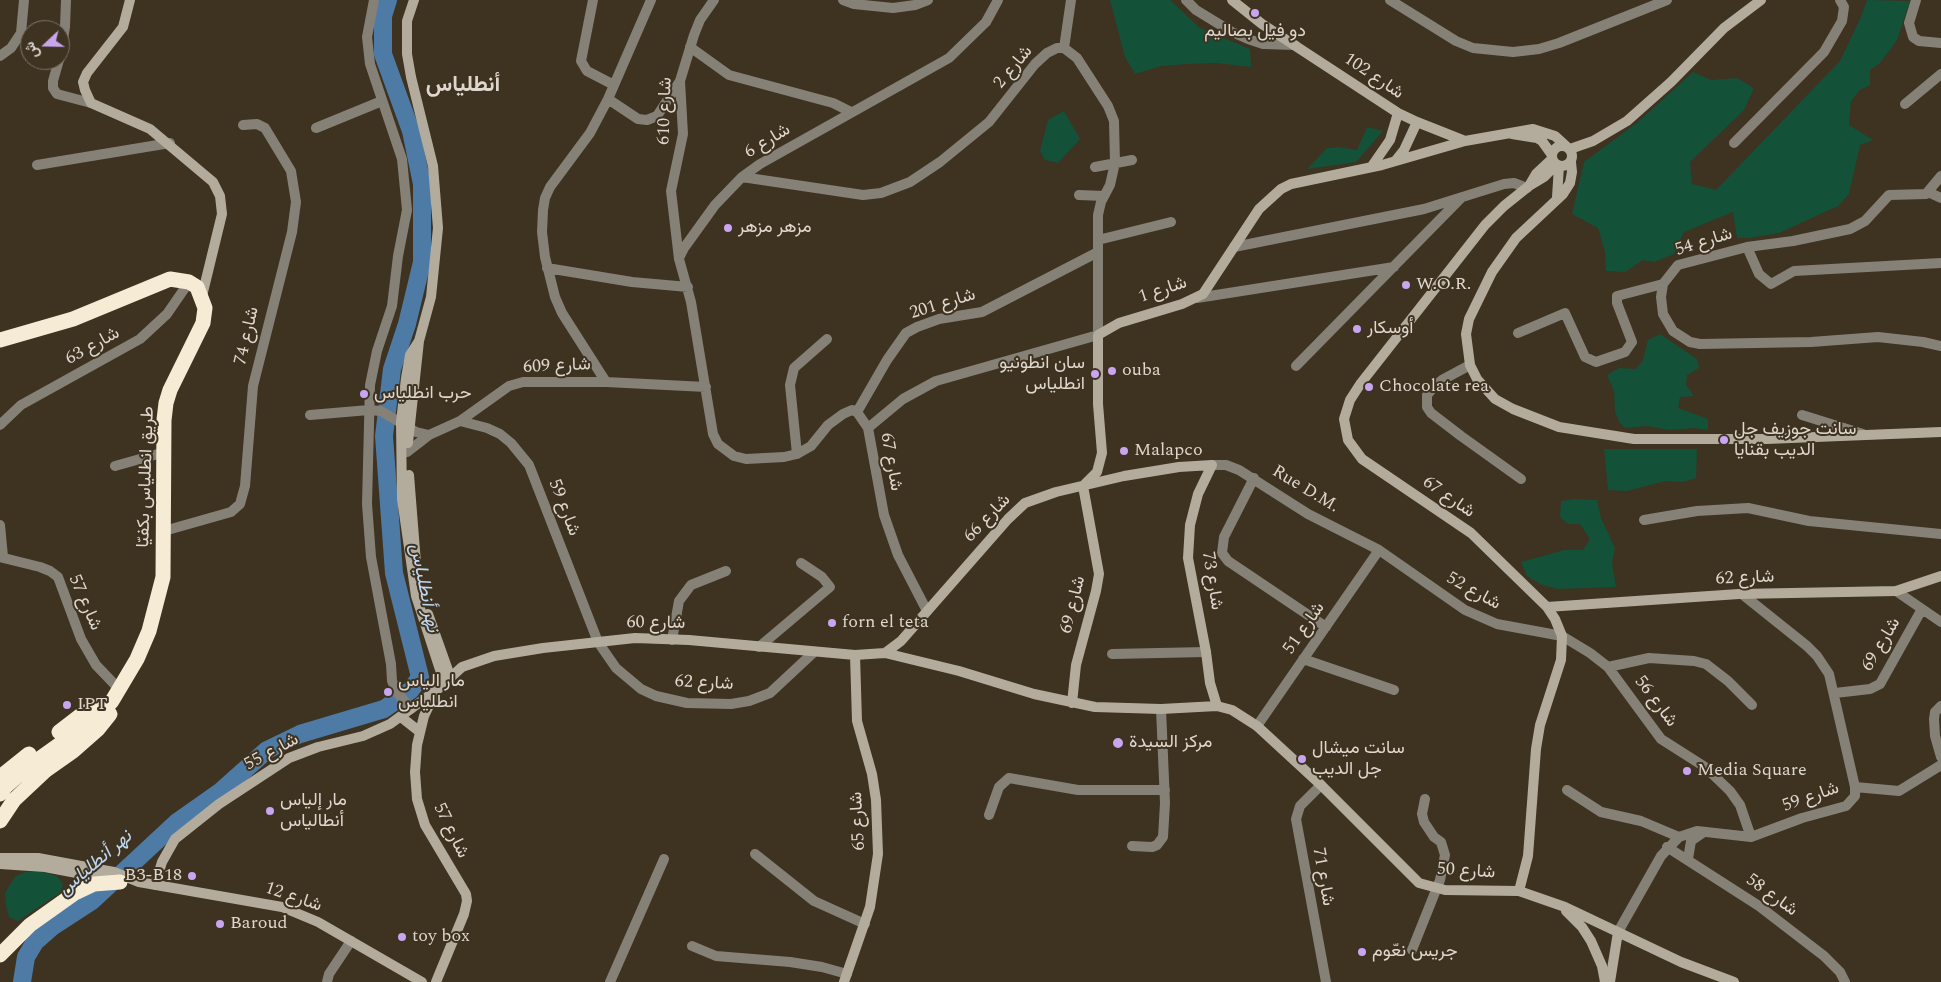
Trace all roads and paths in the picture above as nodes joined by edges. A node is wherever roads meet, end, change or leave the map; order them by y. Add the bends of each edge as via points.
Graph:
1 (24, 0) edge
2 (66, 0) edge
3 (130, 0) edge
4 (374, 0) edge
5 (414, 0) edge
6 (593, 0) edge
7 (651, 0) edge
8 (714, 0) edge
9 (843, 0) edge
10 (928, 0) edge
11 (998, 0) edge
12 (1071, 0) edge
13 (1186, 0) edge
14 (1232, 0) edge
15 (1390, 0) edge
16 (1667, 0) edge
17 (1760, 0) edge
18 (1840, 0) edge
19 (1916, 0) edge
20 (65, 20) edge
21 (1941, 43) edge
22 (1295, 45) junction
23 (690, 47) junction
24 (1064, 48) junction
25 (0, 56) edge
26 (56, 70) edge
27 (1941, 74) edge
28 (680, 81) junction
29 (614, 85) junction
30 (608, 99) junction
31 (382, 101) junction
32 (91, 103) junction
33 (1905, 104) dead end
34 (851, 112) junction
35 (1398, 113) junction
36 (1417, 122) junction
37 (243, 125) dead end
38 (316, 128) dead end
39 (1512, 134) junction
40 (1465, 141) junction
41 (170, 143) junction
42 (1734, 143) dead end
43 (1569, 148) junction
44 (1132, 160) dead end
45 (1395, 161) junction
46 (1555, 161) junction
47 (1571, 162) junction
48 (1115, 164) junction
49 (36, 165) dead end
50 (1372, 166) junction
51 (1095, 167) dead end
52 (1941, 176) edge
53 (742, 177) junction
54 (1528, 187) junction
55 (1928, 192) junction
56 (1079, 195) dead end
57 (1104, 196) junction
58 (1557, 197) junction
59 (1462, 198) junction
60 (1941, 198) edge
61 (1171, 222) dead end
62 (1098, 240) junction
63 (1234, 247) junction
64 (1747, 247) junction
65 (1098, 252) junction
66 (679, 259) junction
67 (1941, 263) edge
68 (1394, 267) junction
69 (547, 268) junction
70 (189, 282) junction
71 (1663, 284) junction
72 (688, 287) junction
73 (202, 296) junction
74 (1197, 298) junction
75 (1518, 333) dead end
76 (1098, 335) junction
77 (827, 339) dead end
78 (0, 340) edge
79 (1941, 346) edge
80 (1470, 365) junction
81 (1296, 366) dead end
82 (606, 382) junction
83 (706, 387) junction
84 (369, 410) junction
85 (857, 412) junction
86 (310, 414) dead end
87 (1802, 415) dead end
88 (460, 421) junction
89 (401, 422) junction
90 (0, 425) edge
91 (868, 428) junction
92 (1941, 432) edge
93 (429, 435) junction
94 (1869, 436) junction
95 (165, 452) junction
96 (408, 452) junction
97 (797, 454) junction
98 (1212, 464) junction
99 (115, 466) dead end
100 (1254, 478) junction
101 (1521, 479) dead end
102 (1083, 486) junction
103 (1644, 520) dead end
104 (0, 525) edge
105 (164, 531) junction
106 (1941, 534) edge
107 (1379, 550) junction
108 (2, 557) edge
109 (801, 563) dead end
110 (726, 571) dead end
111 (1941, 576) edge
112 (1896, 591) junction
113 (1742, 594) junction
114 (1547, 608) junction
115 (1922, 609) junction
116 (927, 612) junction
117 (1941, 622) edge
118 (1326, 627) junction
119 (1562, 636) junction
120 (672, 640) junction
121 (598, 642) junction
122 (759, 647) junction
123 (814, 652) junction
124 (1206, 652) junction
125 (885, 653) junction
126 (1112, 654) dead end
127 (855, 656) junction
128 (1303, 659) junction
129 (1608, 667) junction
130 (444, 682) junction
131 (1210, 683) junction
132 (1394, 690) dead end
133 (1835, 693) junction
134 (116, 695) junction
135 (1072, 703) junction
136 (408, 706) junction
137 (1199, 706) junction
138 (1217, 706) junction
139 (1752, 706) dead end
140 (1941, 706) edge
141 (1161, 709) junction
142 (401, 717) junction
143 (1257, 726) junction
144 (420, 732) junction
145 (1941, 757) edge
146 (1941, 765) edge
147 (0, 777) edge
148 (1321, 785) junction
149 (1855, 787) junction
150 (1165, 790) junction
151 (1567, 790) dead end
152 (0, 794) edge
153 (1425, 799) dead end
154 (990, 815) dead end
155 (0, 822) edge
156 (1704, 832) junction
157 (1678, 837) junction
158 (1751, 837) junction
159 (1132, 846) dead end
160 (1667, 847) junction
161 (755, 854) dead end
162 (0, 858) edge
163 (664, 858) dead end
164 (1688, 859) junction
165 (0, 864) edge
166 (126, 879) junction
167 (102, 881) junction
168 (155, 886) junction
169 (1437, 889) junction
170 (1519, 891) junction
171 (1552, 902) junction
172 (865, 924) junction
173 (1618, 932) junction
174 (351, 941) junction
175 (692, 946) dead end
176 (1412, 950) dead end
177 (0, 955) edge
178 (845, 978) edge
179 (327, 982) edge
180 (422, 982) edge
181 (436, 982) edge
182 (610, 982) edge
183 (1326, 982) edge
184 (1605, 982) edge
185 (1610, 982) edge
186 (1734, 982) edge
187 (1845, 982) edge

1 - 25 street via 21,33
2 - 20 street
3 - 32 street via 122,27 83,82
4 - 31 street via 367,36 370,64
5 - 89 street via 407,21 407,54 433,166 438,228 431,297
6 - 29 street via 581,61 587,71
7 - 29 street
8 - 23 street, شارع 610 via 700,20
9 - 10 street via 893,8
11 - 34 street, شارع 6 via 986,22 949,58
12 - 24 street
13 - 22 street via 1196,10 1248,39 1263,44
14 - 22 street, شارع 102
15 - 16 street via 1456,41 1473,48 1513,52 1560,43
17 - 43 street via 1724,28 1671,82 1627,120 1593,141
18 - 42 street via 1844,8 1842,21 1824,52
19 - 21 street via 1909,23 1913,37 1919,41
22 - 35 street, شارع 102
23 - 28 street, شارع 610
23 - 34 street via 729,75 833,103
24 - 48 street via 1085,67 1108,106 1114,122
24 - 53 street, شارع 2 via 1047,53 1035,64 990,122 940,162 910,182 881,194 863,195
26 - 32 street via 53,88 57,94
27 - 33 street
28 - 30 street via 658,116 647,120 638,119
28 - 66 street, شارع 610 via 683,134 671,191
29 - 30 street
30 - 69 street via 590,133 545,198 542,232
31 - 38 street
31 - 84 street via 402,159 407,210 392,306 373,370
32 - 41 street via 137,122
34 - 53 street, شارع 6
35 - 36 street, شارع 102
35 - 50 street via 1390,140
36 - 40 street, شارع 102
36 - 45 street
37 - 105 street, شارع 74 via 257,124 265,128 290,171 296,202 292,232 253,386 245,486 240,504 231,512
39 - 40 street
39 - 43 street via 1522,129 1546,131
39 - 46 street via 1542,141
40 - 45 street, شارع 1
41 - 49 street
41 - 73 street via 213,182 222,206 221,224
43 - 46 street via 1557,147
43 - 47 street
44 - 48 street
45 - 50 street, شارع 1
46 - 47 street via 1565,166
46 - 54 street, شارع 67 via 1544,178
46 - 58 street
47 - 58 street via 1572,179
48 - 51 street
48 - 57 street
50 - 63 street, شارع 1 via 1281,189 1259,209
52 - 55 street
53 - 66 street, شارع 6 via 715,205
54 - 59 street via 1510,182
54 - 114 street, شارع 67 via 1485,225 1361,383 1350,400 1344,419 1348,440 1362,460 1471,533
55 - 60 street
55 - 64 street, شارع 54 via 1889,195 1865,220 1850,229
56 - 57 street
57 - 62 street via 1099,207
58 - 80 street via 1516,238 1476,302 1466,334
59 - 63 street via 1387,218
59 - 68 street
61 - 62 street
62 - 65 street
63 - 74 street, شارع 1
64 - 67 street via 1759,274 1770,284 1794,272
64 - 71 street, شارع 54 via 1678,265
65 - 76 street
65 - 85 street, شارع 201 via 982,312 917,326 906,334 887,360
66 - 72 street
68 - 74 street
68 - 81 street
69 - 72 street via 632,282
69 - 82 street via 562,313
70 - 73 highway
70 - 78 highway via 170,279 73,319
70 - 90 street, شارع 63 via 167,314 140,339 20,405
71 - 75 street via 1617,296 1616,303 1632,342 1625,352 1596,362 1584,356 1565,312
71 - 79 street via 1661,304 1666,322 1690,342 1724,345 1878,337
72 - 83 street
73 - 95 highway, طريق انطلياس بكفيّا via 205,308 203,323 166,403
74 - 76 street, شارع 1 via 1131,318
76 - 91 street via 936,381 903,399
76 - 102 street via 1102,453 1097,472
77 - 97 street via 794,368 791,379
80 - 94 street via 1477,379 1495,399 1537,419 1580,431 1634,439
80 - 101 street via 1433,388 1427,395 1427,407
82 - 83 street, شارع 609
82 - 88 street, شارع 609 via 536,381 516,384
83 - 97 street via 713,434 725,451 746,459
84 - 86 street
84 - 89 street via 382,411
84 - 136 street via 367,504 371,557 392,681
85 - 91 street, شارع 67
85 - 97 street via 852,410 842,414 811,446
87 - 94 street
88 - 93 street, شارع 609
88 - 121 street, شارع 59 via 500,434 529,465
89 - 93 street via 422,435
89 - 96 street
89 - 130 street via 402,499 410,564 422,620
91 - 116 street, شارع 67 via 884,515 898,555
92 - 94 street
93 - 96 street, شارع 609
95 - 99 street
95 - 105 highway, طريق انطلياس بكفيّا
96 - 130 street via 417,571
98 - 100 street, Rue D.M. via 1226,465
98 - 102 street, شارع 66 via 1158,470
98 - 124 street, شارع 73 via 1198,494 1190,525 1188,558
100 - 107 street, Rue D.M. via 1308,514
100 - 118 street via 1224,537 1222,553 1228,561
102 - 116 street, شارع 66 via 1043,496 1020,507
102 - 135 street, شارع 69 via 1099,574 1077,659
103 - 106 street via 1697,511 1748,508 1809,520
104 - 108 street
105 - 134 highway, طريق انطلياس بكفيّا via 163,577 157,604 143,645
107 - 118 street, شارع 51
107 - 119 street, شارع 52 via 1466,610 1497,624
108 - 134 street, شارع 57 via 45,569 58,577 81,639
109 - 122 street via 822,576 830,587
110 - 120 street via 691,586 679,601
111 - 112 street, شارع 62
112 - 113 street, شارع 62
112 - 115 street
113 - 114 street, شارع 62
113 - 133 street, شارع 59 via 1817,656 1829,674
114 - 119 street, شارع 67
115 - 117 street
115 - 133 street, شارع 69 via 1880,684 1870,689
116 - 125 street, شارع 66
118 - 128 street, شارع 51
119 - 129 street, شارع 56
119 - 170 street, شارع 67 via 1561,660 1536,749 1528,856
120 - 121 street, شارع 60 via 635,638
120 - 122 street, شارع 60
121 - 123 street, شارع 62 via 628,680 656,696 688,703 731,704 766,695
121 - 130 street, شارع 60 via 494,656 462,667
122 - 123 street, شارع 60
123 - 127 street, شارع 60
124 - 126 street
124 - 131 street, شارع 73
125 - 127 street, شارع 60
125 - 135 street, شارع 60
127 - 172 street, شارع 65 via 857,721 872,774 878,817 875,885
128 - 132 street
128 - 143 street, شارع 51
129 - 139 street via 1649,658 1706,664
129 - 158 street, شارع 56 via 1661,739 1705,767 1730,791 1740,805
130 - 136 street, شارع 55
130 - 144 street, شارع 57 via 430,702
131 - 137 street
131 - 138 street, شارع 73
133 - 149 street, شارع 59
134 - 147 highway via 86,712
134 - 152 highway, طريق انطلياس بكفيّا via 95,719 29,766
134 - 155 highway via 110,716 26,788
135 - 141 street, شارع 50
136 - 142 street, شارع 55
137 - 138 street, شارع 50
137 - 141 street, شارع 50
138 - 143 street, شارع 50 via 1241,714
140 - 145 street via 1934,719
141 - 150 street
142 - 144 street
142 - 168 street, شارع 55 via 363,736 289,758 250,782 175,840 162,862
143 - 148 street, شارع 50
144 - 181 street, شارع 57 via 415,772 420,812 467,901
146 - 149 street via 1899,791
148 - 169 street, شارع 50 via 1411,877
148 - 183 street, شارع 71 via 1300,806 1296,820
149 - 158 street, شارع 59 via 1855,796 1846,806
150 - 154 street via 1078,790 1009,778 999,787
150 - 159 street via 1161,840 1152,847
151 - 157 street via 1601,812 1641,821
153 - 169 street via 1424,822 1444,849
156 - 157 street, شارع 59
156 - 158 street, شارع 59
156 - 164 street via 1691,842
157 - 160 street
160 - 164 street, شارع 58
160 - 173 street
161 - 172 street via 814,901
162 - 166 street, شارع 12 via 38,858
163 - 182 street
164 - 187 street, شارع 58 via 1759,906 1817,951 1840,972
165 - 167 street via 45,867
166 - 167 highway
166 - 168 street, شارع 12
167 - 177 highway via 52,907
168 - 174 street, شارع 12 via 282,907
169 - 170 street, شارع 50
169 - 176 street
170 - 171 street, شارع 50
171 - 173 street, شارع 50
171 - 184 street via 1572,917 1588,936 1597,952
172 - 178 street, شارع 65
173 - 185 street
173 - 186 street, شارع 50 via 1681,962
174 - 179 street
174 - 180 street, شارع 12
175 - 178 street via 716,956 822,967

